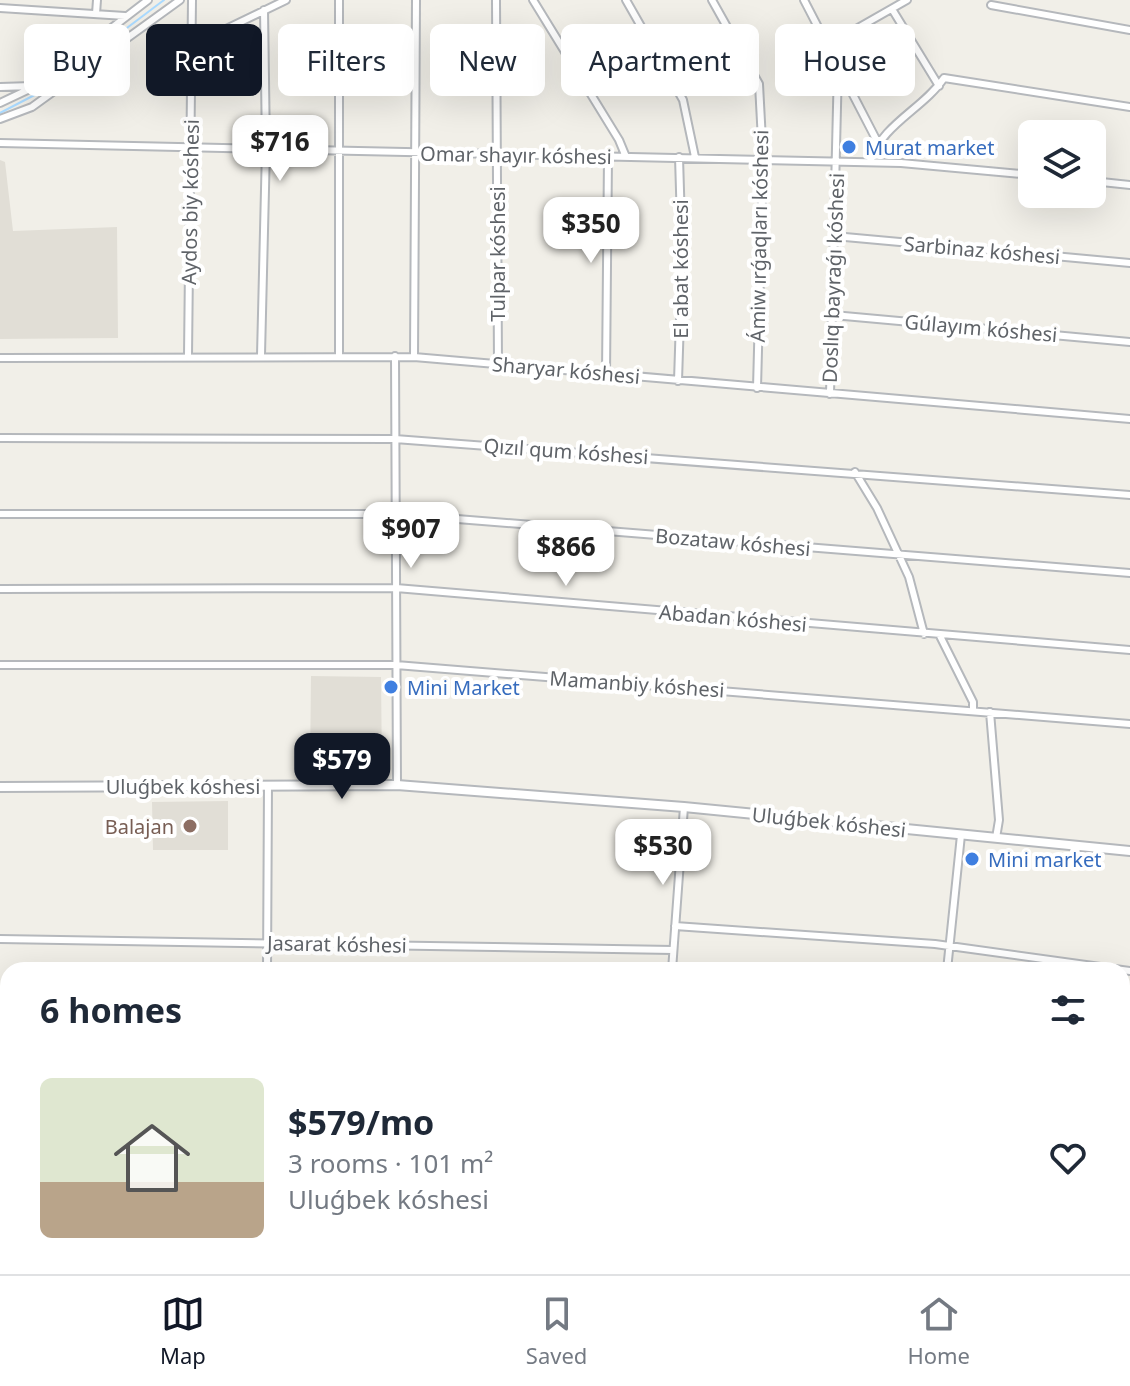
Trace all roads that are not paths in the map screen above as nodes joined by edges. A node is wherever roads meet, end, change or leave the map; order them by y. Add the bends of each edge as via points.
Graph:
1 (97, 0) edge
2 (148, 0) edge
3 (180, 0) edge
4 (192, 0) edge
5 (286, 0) edge
6 (339, 0) edge
7 (416, 0) edge
8 (496, 0) edge
9 (533, 0) edge
10 (626, 0) edge
11 (712, 0) edge
12 (804, 0) edge
13 (907, 0) edge
14 (991, 5) dead end
15 (0, 8) edge
16 (892, 9) junction
17 (264, 10) junction
18 (96, 14) junction
19 (125, 16) junction
20 (115, 24) edge
21 (193, 24) edge
22 (236, 24) edge
23 (817, 24) edge
24 (865, 24) edge
25 (1130, 30) edge
26 (24, 86) edge
27 (939, 86) junction
28 (0, 87) edge
29 (24, 92) edge
30 (191, 96) edge
31 (837, 96) edge
32 (854, 96) edge
33 (0, 103) edge
34 (1130, 107) edge
35 (0, 119) edge
36 (0, 143) edge
37 (878, 143) junction
38 (190, 145) junction
39 (266, 148) junction
40 (341, 151) junction
41 (415, 153) junction
42 (497, 155) junction
43 (608, 157) junction
44 (626, 157) junction
45 (679, 157) junction
46 (695, 157) junction
47 (763, 160) junction
48 (836, 162) junction
49 (870, 162) junction
50 (1018, 174) edge
51 (1106, 182) edge
52 (1130, 185) edge
53 (834, 236) junction
54 (1130, 263) edge
55 (833, 315) junction
56 (1130, 342) edge
57 (261, 355) junction
58 (339, 355) junction
59 (188, 356) junction
60 (395, 356) junction
61 (414, 357) junction
62 (0, 358) edge
63 (498, 364) junction
64 (606, 374) junction
65 (678, 381) junction
66 (757, 388) junction
67 (830, 394) junction
68 (1130, 419) edge
69 (0, 438) edge
70 (395, 439) junction
71 (855, 472) junction
72 (1130, 495) edge
73 (0, 514) edge
74 (395, 514) junction
75 (899, 556) junction
76 (1130, 573) edge
77 (396, 588) junction
78 (0, 589) edge
79 (924, 634) junction
80 (940, 636) junction
81 (1130, 650) edge
82 (0, 665) edge
83 (396, 665) junction
84 (973, 710) junction
85 (990, 712) junction
86 (1130, 724) edge
87 (268, 785) junction
88 (397, 785) junction
89 (0, 787) edge
90 (684, 807) junction
91 (961, 835) junction
92 (996, 838) junction
93 (1130, 851) edge
94 (675, 926) junction
95 (0, 939) edge
96 (267, 943) junction
97 (949, 946) junction
98 (673, 950) junction
99 (267, 962) edge
100 (672, 962) edge
101 (948, 962) edge
102 (1065, 962) edge

1 - 18 street
2 - 19 street
3 - 35 street via 32,107
4 - 21 street, Aydos biy kóshesi
5 - 17 street
6 - 40 street
7 - 41 street
8 - 42 street, Tulpar kóshesi
9 - 44 street
10 - 46 street via 683,100
11 - 47 street, Ámiw ırǵaqları kóshesi via 759,84
12 - 23 street, Doslıq bayraǵı kóshesi
13 - 16 street
14 - 25 street
15 - 18 street
16 - 24 street
16 - 27 street
17 - 22 street
17 - 39 street
18 - 19 street
19 - 20 street
26 - 28 street
27 - 34 street via 944,78 957,78
27 - 37 street
29 - 33 street
30 - 38 street, Aydos biy kóshesi
31 - 48 street, Doslıq bayraǵı kóshesi
32 - 37 street, Doslıq bayraǵı kóshesi
36 - 38 street, Omar shayır kóshesi
37 - 49 street
38 - 39 street, Omar shayır kóshesi
38 - 59 street, Aydos biy kóshesi
39 - 40 street, Omar shayır kóshesi
39 - 57 street
40 - 41 street, Omar shayır kóshesi
40 - 58 street
41 - 42 street, Omar shayır kóshesi
41 - 61 street
42 - 43 street, Omar shayır kóshesi
42 - 63 street, Tulpar kóshesi
43 - 44 street, Omar shayır kóshesi
43 - 64 street
44 - 45 street, Omar shayır kóshesi
45 - 46 street, Omar shayır kóshesi
45 - 65 street, El abat kóshesi
46 - 47 street, Omar shayır kóshesi
47 - 48 street, Omar shayır kóshesi
47 - 66 street, Ámiw ırǵaqları kóshesi
48 - 49 street, Omar shayır kóshesi
48 - 53 street, Doslıq bayraǵı kóshesi
49 - 50 street, Omar shayır kóshesi
51 - 52 street
53 - 54 street, Sarbinaz kóshesi
53 - 55 street, Doslıq bayraǵı kóshesi
55 - 56 street, Gúlayım kóshesi
55 - 67 street, Doslıq bayraǵı kóshesi
57 - 58 street, Sharyar kóshesi
57 - 59 street, Sharyar kóshesi
58 - 60 street, Sharyar kóshesi
59 - 62 street, Sharyar kóshesi
60 - 61 street, Sharyar kóshesi
60 - 70 street
61 - 63 street, Sharyar kóshesi
63 - 64 street, Sharyar kóshesi
64 - 65 street, Sharyar kóshesi
65 - 66 street, Sharyar kóshesi
66 - 67 street, Sharyar kóshesi
67 - 68 street, Sharyar kóshesi
69 - 70 street, Qızıl qum kóshesi
70 - 71 street, Qızıl qum kóshesi
70 - 74 street
71 - 72 street, Qızıl qum kóshesi
71 - 75 street
73 - 74 street, Bozataw kóshesi
74 - 75 street, Bozataw kóshesi
74 - 77 street
75 - 76 street, Bozataw kóshesi
75 - 79 street
77 - 78 street, Abadan kóshesi
77 - 79 street, Abadan kóshesi
77 - 83 street
79 - 80 street, Abadan kóshesi
80 - 81 street, Abadan kóshesi
80 - 84 street
82 - 83 street, Mamanbiy kóshesi
83 - 84 street, Mamanbiy kóshesi
83 - 88 street
84 - 85 street, Mamanbiy kóshesi
85 - 86 street, Mamanbiy kóshesi
85 - 92 street
87 - 88 street, Uluǵbek kóshesi
87 - 89 street, Uluǵbek kóshesi
87 - 96 street
88 - 90 street, Uluǵbek kóshesi
90 - 91 street, Uluǵbek kóshesi
90 - 94 street
91 - 92 street, Uluǵbek kóshesi
91 - 97 street
92 - 93 street, Uluǵbek kóshesi
94 - 97 street
94 - 98 street
95 - 96 street, Jasarat kóshesi
96 - 98 street, Jasarat kóshesi
96 - 99 street
97 - 101 street
97 - 102 street
98 - 100 street

